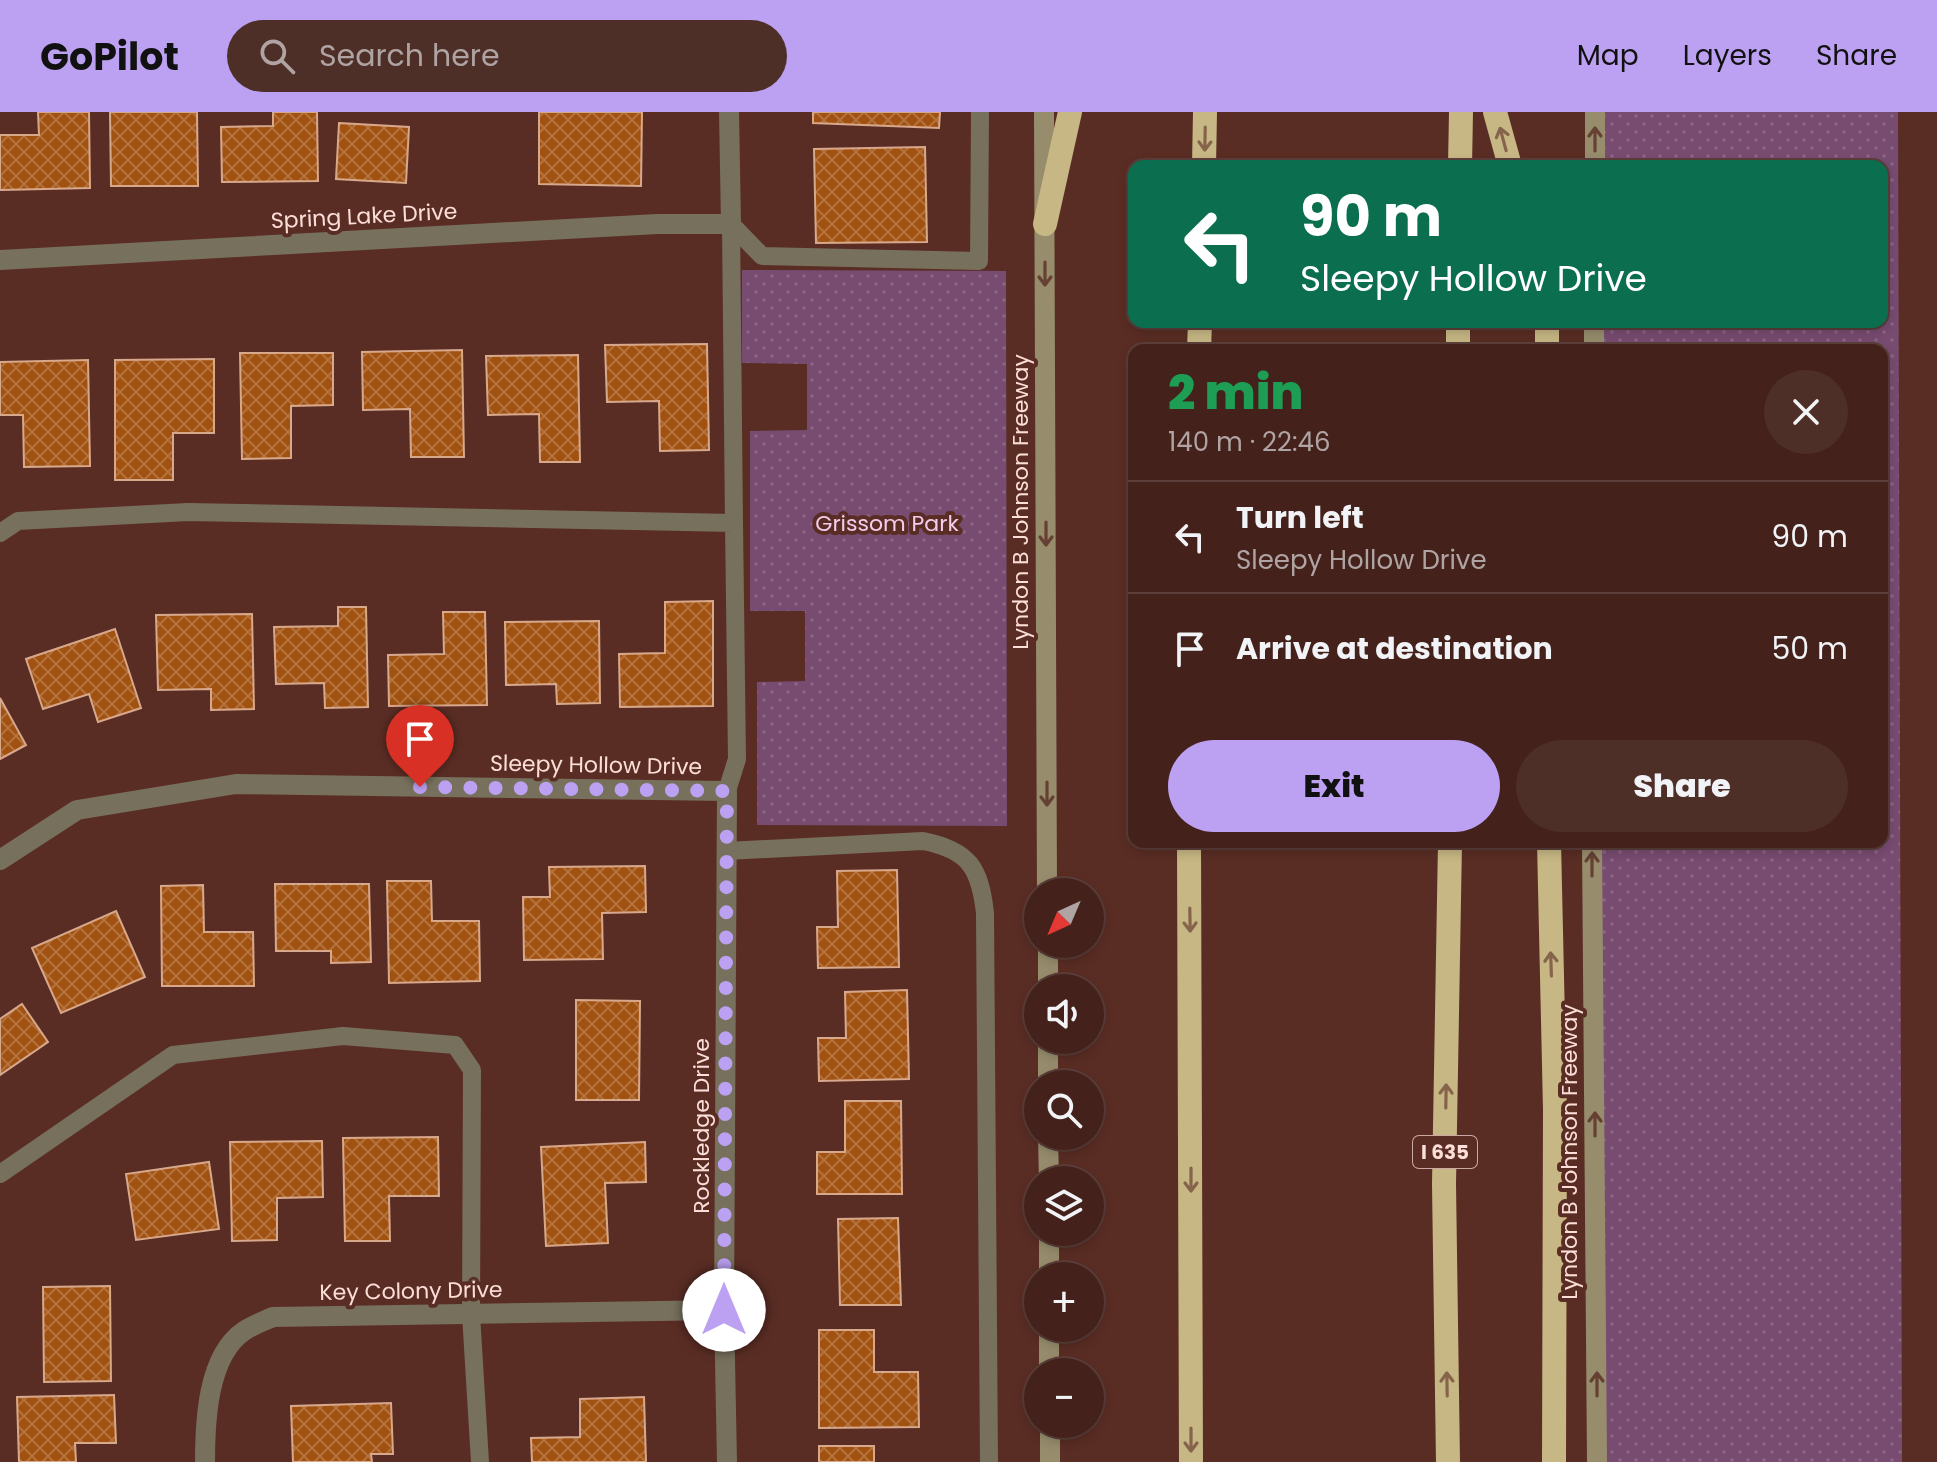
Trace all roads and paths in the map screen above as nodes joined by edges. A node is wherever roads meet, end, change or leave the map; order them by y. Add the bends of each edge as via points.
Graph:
1 (729, 112) edge
2 (980, 112) edge
3 (1044, 112) edge
4 (1070, 112) edge
5 (1205, 112) edge
6 (1461, 112) edge
7 (1495, 112) edge
8 (1595, 112) edge
9 (1204, 160) edge
10 (1460, 160) edge
11 (1508, 160) edge
12 (1595, 160) edge
13 (731, 224) junction
14 (1045, 224) junction
15 (0, 260) edge
16 (734, 523) junction
17 (0, 533) edge
18 (727, 791) junction
19 (1189, 848) edge
20 (1450, 848) edge
21 (1549, 848) edge
22 (1592, 848) edge
23 (727, 851) junction
24 (0, 860) edge
25 (1047, 878) edge
26 (0, 1174) edge
27 (724, 1310) junction
28 (471, 1314) junction
29 (1050, 1438) edge
30 (205, 1462) edge
31 (480, 1462) edge
32 (727, 1462) edge
33 (989, 1462) edge
34 (1050, 1462) edge
35 (1191, 1462) edge
36 (1448, 1462) edge
37 (1554, 1462) edge
38 (1597, 1462) edge

1 - 13 street
2 - 13 lane via 979,261 762,256
3 - 14 main road, Lyndon B Johnson Freeway
4 - 14 highway
5 -> 9 highway
6 - 10 highway
11 -> 7 highway
12 -> 8 main road
13 - 15 street, Spring Lake Drive
13 - 16 lane
14 -> 25 main road, Lyndon B Johnson Freeway
16 - 17 lane via 188,512 18,521
16 - 18 lane via 737,759
18 - 23 street, Rockledge Drive
18 - 24 street, Sleepy Hollow Drive via 236,784 77,810
19 -> 35 highway
36 -> 20 highway, I 635 via 1444,1184
37 -> 21 highway
38 -> 22 main road, Lyndon B Johnson Freeway
23 - 27 street, Rockledge Drive
23 - 33 lane via 923,841 952,847 969,861 982,883
26 - 28 lane via 173,1055 343,1036 455,1045 472,1070
27 - 28 street, Key Colony Drive
27 - 32 street, Rockledge Drive
28 - 30 street, Key Colony Drive via 273,1317 241,1333 222,1360 206,1407
28 - 31 lane
29 - 34 main road

